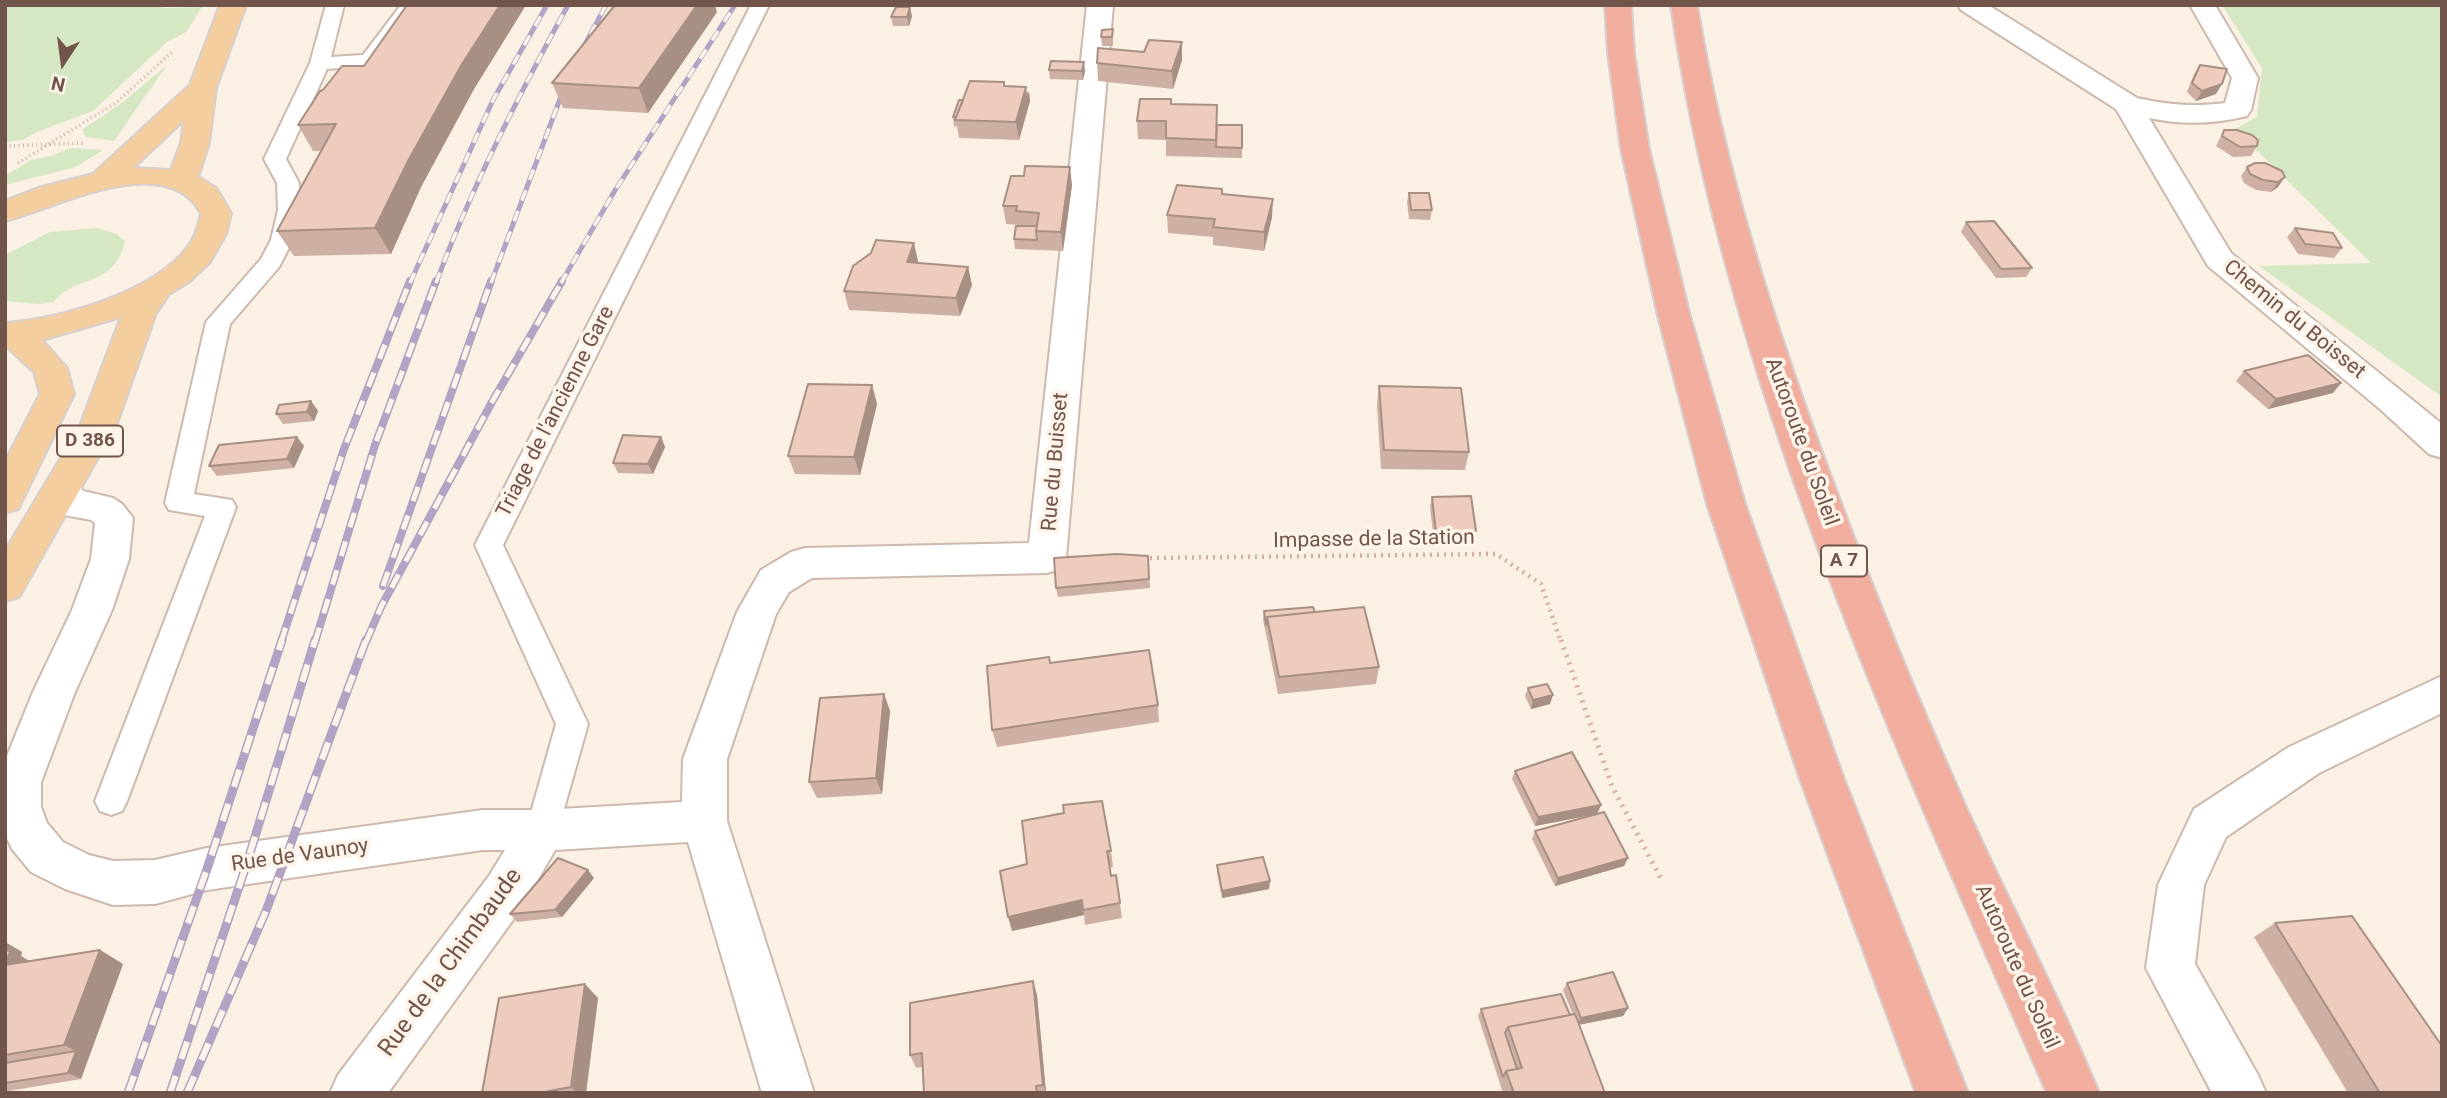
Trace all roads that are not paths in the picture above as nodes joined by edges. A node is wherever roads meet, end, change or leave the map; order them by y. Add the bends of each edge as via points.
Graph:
1 (233, 5) edge
2 (335, 5) edge
3 (411, 5) edge
4 (760, 5) edge
5 (1100, 5) edge
6 (1618, 5) edge
7 (1684, 5) edge
8 (1970, 5) edge
9 (2202, 5) edge
10 (320, 63) junction
11 (202, 88) junction
12 (2127, 104) junction
13 (104, 180) junction
14 (182, 182) junction
15 (11, 205) edge
16 (157, 288) junction
17 (10, 334) edge
18 (57, 394) junction
19 (2442, 445) edge
20 (62, 489) junction
21 (5, 499) edge
22 (5, 586) edge
23 (2442, 693) edge
24 (111, 801) dead end
25 (704, 821) junction
26 (542, 830) junction
27 (356, 1093) edge
28 (788, 1093) edge
29 (1942, 1093) edge
30 (2073, 1093) edge
31 (2240, 1093) edge

1 - 11 main road
2 - 10 lane
3 - 10 lane via 369,61
4 - 26 lane, Triage de l'ancienne Gare via 489,545 572,724
5 - 25 street, Rue du Buisset via 1047,558 805,563 775,581 757,612 705,759
6 - 29 highway via 1635,149 1674,316 1726,504 1822,779
7 - 30 highway, Autoroute du Soleil / A 7 via 1713,156 1756,314 1822,505 1924,763
8 - 12 street
9 - 12 street via 2245,78 2237,110 2197,115
10 - 24 lane via 275,159 288,183 289,210 282,240 271,262 218,322 179,503 222,507
11 - 13 main road
11 - 14 main road via 194,144
12 - 19 street, Chemin du Boisset via 2219,259
13 - 14 main road via 146,177
13 - 15 main road
14 - 16 main road via 205,194 215,213 211,236 191,262
16 - 17 main road via 77,322
16 - 20 main road, D 386 via 126,345 99,426
17 - 18 main road, D 386 via 50,368
18 - 20 main road, D 386
18 - 21 main road, D 386
20 - 22 main road, D 386
20 - 26 street, Rue de Vaunoy via 72,504 106,510 114,518 114,534 92,610 19,782 19,807 28,834 47,857 113,883 155,883 207,869 483,830
23 - 31 street via 2304,760 2210,823 2181,885 2170,968
25 - 26 street, Rue de Vaunoy
25 - 28 street
26 - 27 street, Rue de la Chimbaude via 506,891

